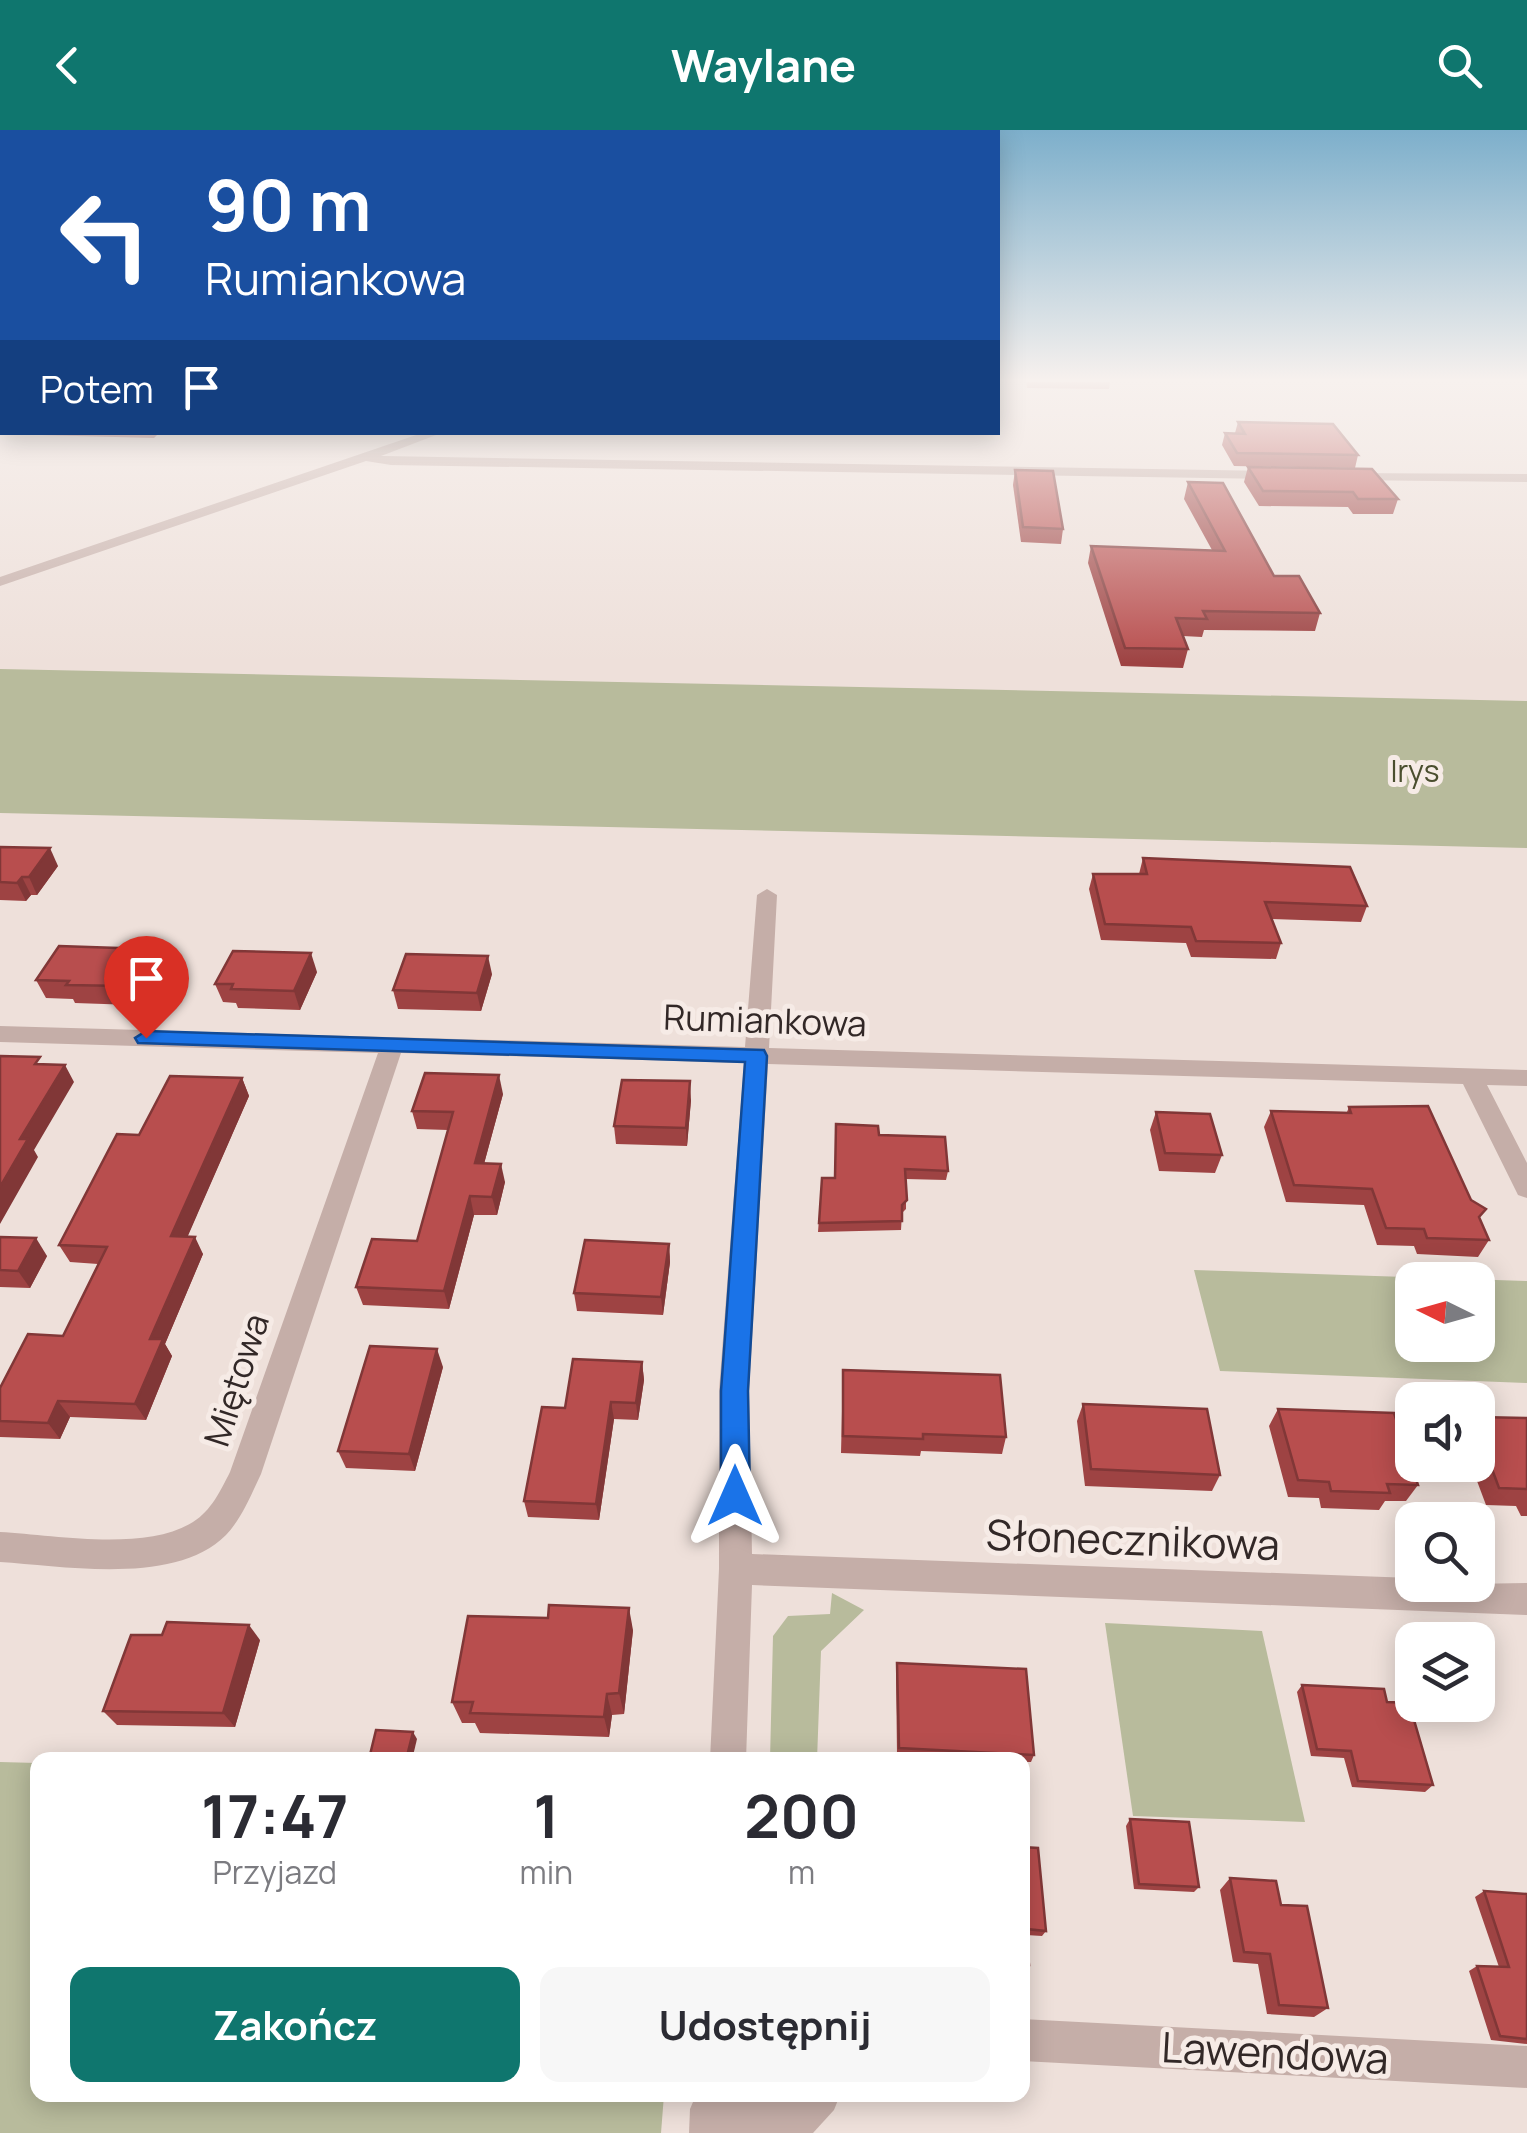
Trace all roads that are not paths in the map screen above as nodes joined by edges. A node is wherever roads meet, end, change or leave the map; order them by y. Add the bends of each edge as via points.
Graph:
1 (312, 475) edge
2 (1322, 476) edge
3 (1527, 478) edge
4 (0, 582) edge
5 (766, 895) dead end
6 (0, 1034) edge
7 (392, 1044) junction
8 (756, 1056) junction
9 (1471, 1077) junction
10 (1527, 1078) edge
11 (1527, 1188) edge
12 (0, 1547) edge
13 (736, 1569) junction
14 (1527, 1598) edge
15 (728, 1752) edge
16 (1030, 2040) edge
17 (1527, 2066) edge
18 (811, 2106) edge
19 (712, 2112) edge

1 - 4 street
2 - 3 street
5 - 8 street
6 - 7 street, Rumiankowa
7 - 8 street, Rumiankowa
7 - 12 street, Miętowa via 245,1474 226,1511 207,1531 156,1550
8 - 9 street, Rumiankowa
8 - 13 street via 734,1391
9 - 10 street, Rumiankowa
9 - 11 street
13 - 14 street, Słonecznikowa
13 - 15 street
16 - 17 street, Lawendowa
18 - 19 street

